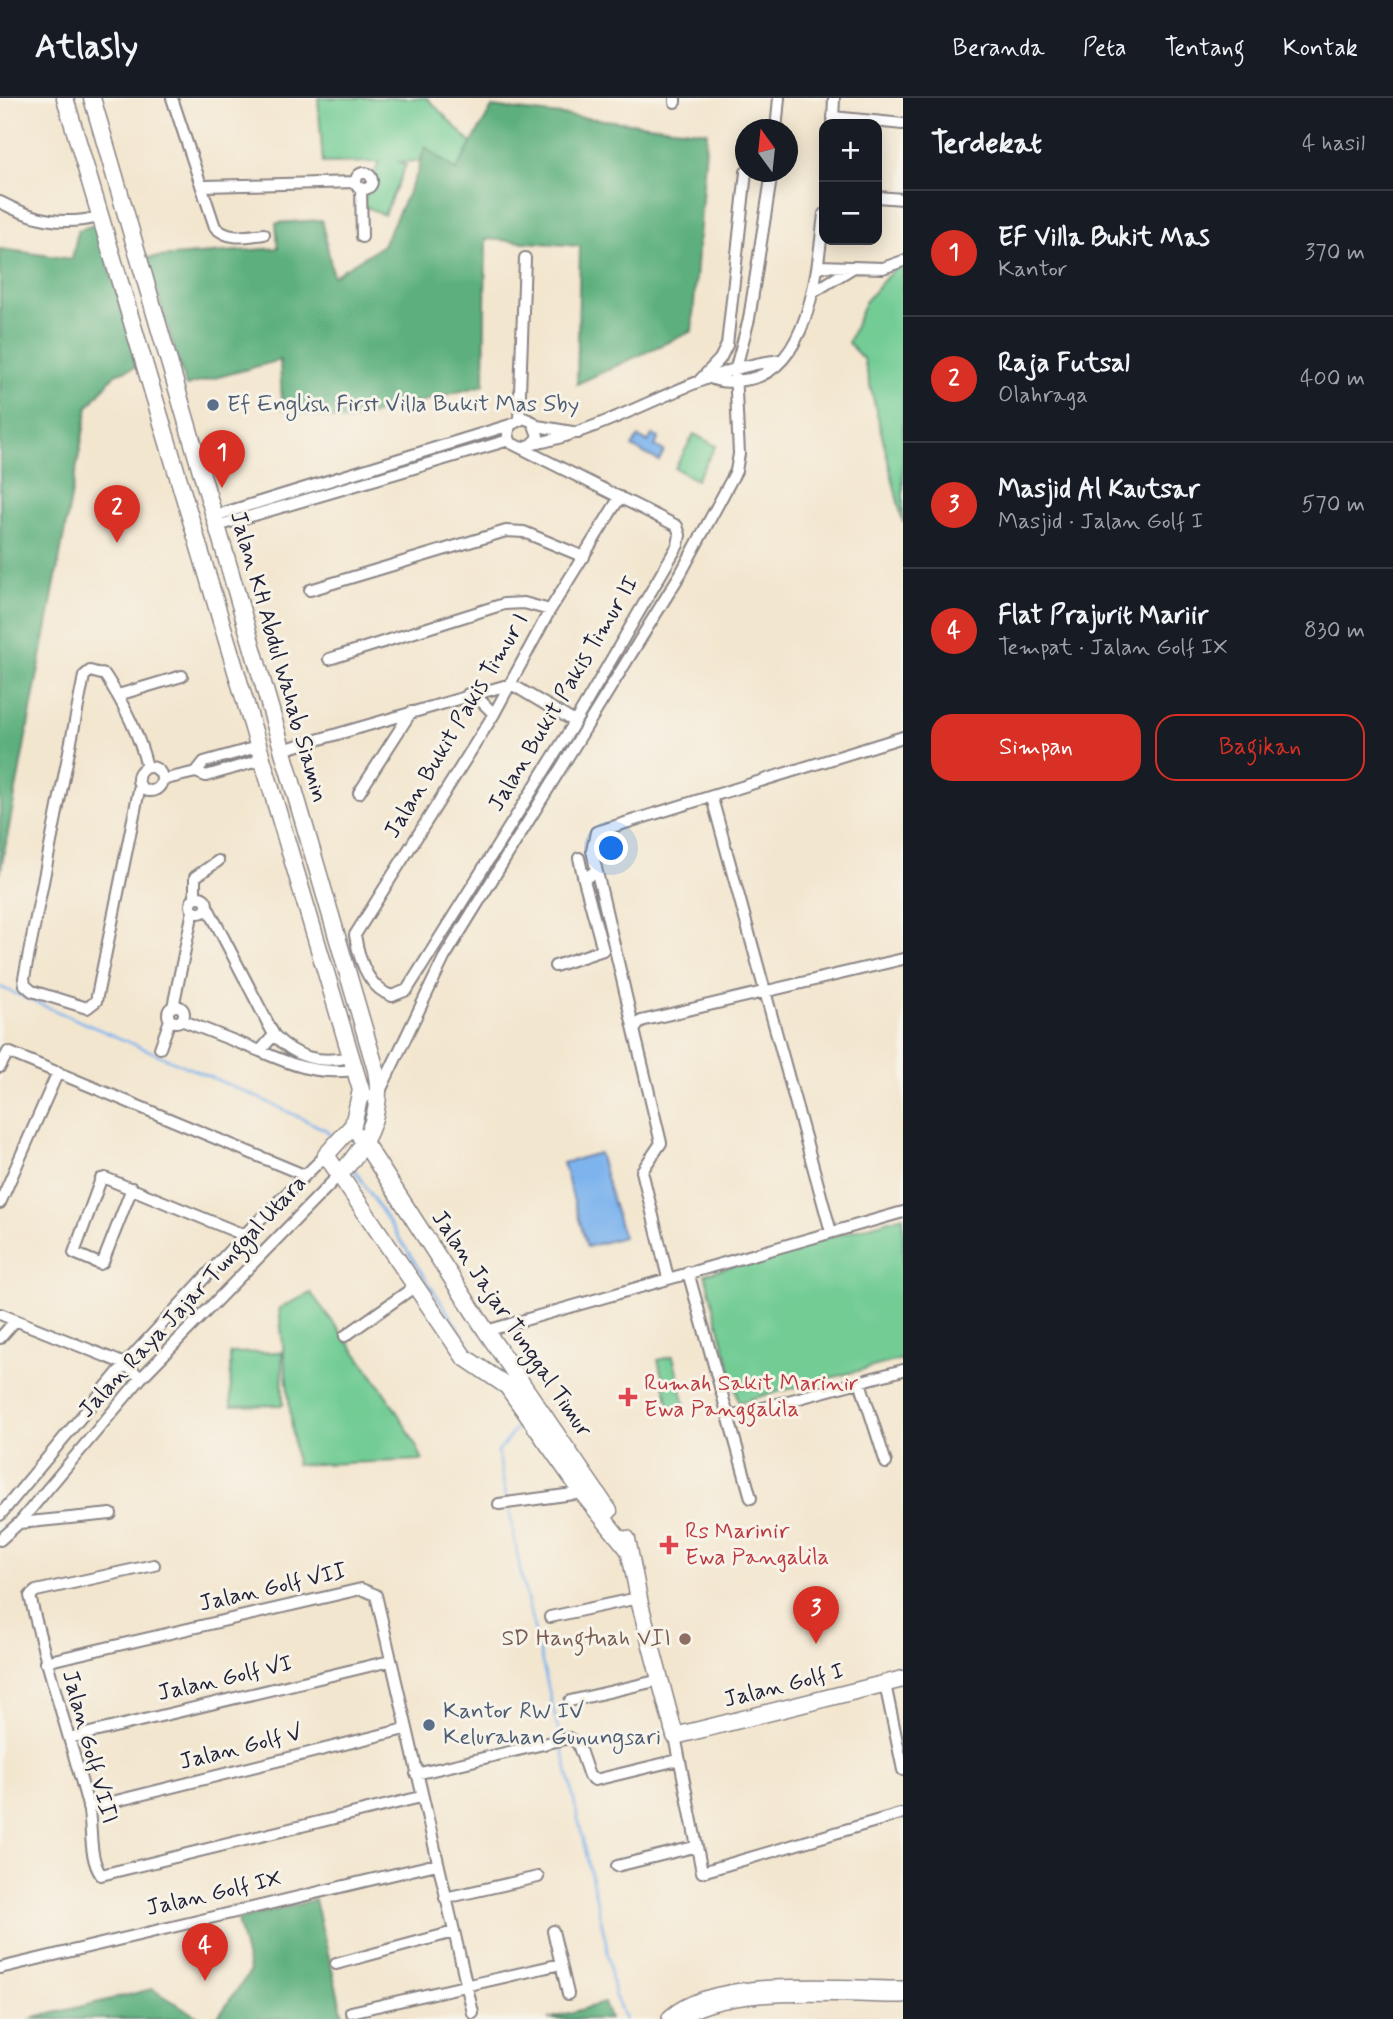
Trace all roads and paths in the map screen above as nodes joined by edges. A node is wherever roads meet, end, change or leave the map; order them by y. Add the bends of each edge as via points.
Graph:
1 (65, 98) edge
2 (92, 98) edge
3 (172, 98) edge
4 (779, 98) edge
5 (834, 98) edge
6 (777, 119) edge
7 (833, 119) edge
8 (882, 123) edge
9 (903, 124) edge
10 (110, 161) junction
11 (86, 167) junction
12 (745, 182) edge
13 (770, 182) edge
14 (117, 183) junction
15 (204, 186) junction
16 (93, 191) junction
17 (882, 197) edge
18 (903, 199) edge
19 (0, 202) edge
20 (100, 217) junction
21 (264, 234) dead end
22 (362, 237) dead end
23 (821, 245) edge
24 (525, 258) dead end
25 (903, 261) edge
26 (819, 266) junction
27 (854, 267) junction
28 (815, 291) junction
29 (736, 376) junction
30 (700, 380) junction
31 (515, 422) junction
32 (537, 426) junction
33 (581, 433) junction
34 (509, 440) junction
35 (528, 446) junction
36 (310, 493) junction
37 (208, 496) junction
38 (620, 496) junction
39 (185, 503) junction
40 (215, 521) junction
41 (584, 557) junction
42 (310, 590) dead end
43 (550, 610) junction
44 (329, 659) dead end
45 (182, 677) dead end
46 (511, 684) junction
47 (468, 694) junction
48 (118, 695) junction
49 (411, 712) junction
50 (494, 714) junction
51 (575, 722) junction
52 (903, 737) edge
53 (282, 750) junction
54 (259, 754) junction
55 (147, 767) junction
56 (162, 780) junction
57 (140, 785) junction
58 (359, 793) dead end
59 (712, 798) junction
60 (298, 806) junction
61 (276, 812) junction
62 (307, 835) junction
63 (286, 842) junction
64 (579, 858) dead end
65 (218, 861) dead end
66 (596, 870) junction
67 (584, 880) junction
68 (195, 898) junction
69 (207, 906) junction
70 (193, 911) junction
71 (903, 959) edge
72 (555, 966) dead end
73 (370, 981) joint
74 (765, 993) junction
75 (176, 1020) junction
76 (634, 1030) junction
77 (274, 1035) junction
78 (160, 1048) dead end
79 (260, 1051) junction
80 (351, 1064) junction
81 (0, 1067) edge
82 (58, 1072) junction
83 (380, 1091) junction
84 (361, 1099) junction
85 (351, 1127) junction
86 (365, 1146) junction
87 (329, 1153) junction
88 (343, 1171) junction
89 (304, 1175) junction
90 (132, 1188) junction
91 (0, 1203) edge
92 (903, 1212) edge
93 (831, 1232) junction
94 (244, 1235) junction
95 (688, 1272) junction
96 (668, 1278) junction
97 (417, 1285) junction
98 (0, 1314) edge
99 (15, 1321) junction
100 (485, 1331) junction
101 (345, 1335) dead end
102 (0, 1338) edge
103 (125, 1364) junction
104 (903, 1370) edge
105 (141, 1378) junction
106 (860, 1382) junction
107 (729, 1417) junction
108 (886, 1463) dead end
109 (589, 1492) junction
110 (751, 1497) dead end
111 (499, 1504) dead end
112 (111, 1514) dead end
113 (0, 1515) edge
114 (19, 1523) junction
115 (0, 1540) edge
116 (154, 1565) dead end
117 (638, 1598) junction
118 (550, 1617) dead end
119 (390, 1661) junction
120 (45, 1662) junction
121 (903, 1679) edge
122 (660, 1680) junction
123 (885, 1684) junction
124 (570, 1701) dead end
125 (405, 1729) junction
126 (675, 1736) junction
127 (69, 1738) junction
128 (678, 1760) junction
129 (903, 1770) edge
130 (416, 1774) junction
131 (421, 1797) junction
132 (88, 1808) junction
133 (900, 1814) dead end
134 (695, 1847) junction
135 (437, 1864) junction
136 (617, 1866) dead end
137 (538, 1877) dead end
138 (446, 1898) junction
139 (553, 1931) dead end
140 (454, 1933) junction
141 (336, 1964) dead end
142 (561, 1964) junction
143 (0, 1968) edge
144 (468, 1986) junction
145 (903, 1992) edge
146 (568, 1994) dead end
147 (903, 2007) edge
148 (351, 2012) dead end
149 (473, 2013) dead end
150 (673, 2019) edge
151 (692, 2019) edge

1 - 11 main road, Jalan KH Abdul Wahab Siamin
2 - 10 main road, Jalan KH Abdul Wahab Siamin
3 - 15 street
4 - 6 street
5 - 7 street
8 - 9 street
10 - 11 main road via 99,170
10 - 14 main road, Jalan KH Abdul Wahab Siamin
11 - 16 main road, Jalan KH Abdul Wahab Siamin
12 - 30 street via 727,345
13 - 29 street
14 - 16 main road via 103,183
14 - 37 main road, Jalan KH Abdul Wahab Siamin
15 - 21 street via 215,227 222,234
15 - 22 street via 358,185
16 - 20 main road, Jalan KH Abdul Wahab Siamin
17 - 18 street
19 - 20 street via 61,223
20 - 39 main road, Jalan KH Abdul Wahab Siamin
23 - 26 street
24 - 31 street
25 - 27 street via 883,268
26 - 27 street
26 - 28 street
27 - 28 street
28 - 29 street via 781,360
29 - 30 street
29 - 83 street via 736,471 681,573 444,958
30 - 33 street
31 - 32 street via 529,419
31 - 34 street
31 - 36 street
32 - 33 street
32 - 35 street via 538,436
33 - 35 street
34 - 35 street
34 - 36 street
35 - 38 street, Jalan Bukit Pakis Timur II
36 - 40 street
37 - 39 main road
37 - 40 main road, Jalan KH Abdul Wahab Siamin
38 - 41 street, Jalan Bukit Pakis Timur I
38 - 51 street, Jalan Bukit Pakis Timur II via 677,526 680,535
39 - 54 main road, Jalan KH Abdul Wahab Siamin
40 - 53 main road, Jalan KH Abdul Wahab Siamin
41 - 42 street via 524,532 506,531
41 - 43 street, Jalan Bukit Pakis Timur I
43 - 44 street via 524,603 504,604
43 - 46 street, Jalan Bukit Pakis Timur I
45 - 48 street
46 - 47 street
46 - 50 street, Jalan Bukit Pakis Timur I
46 - 51 street
47 - 49 street
47 - 50 street
48 - 55 street via 141,741
48 - 57 street via 105,675 90,671 84,676 24,978 32,991 87,1008 96,1001
49 - 53 street
49 - 58 street
50 - 73 street, Jalan Bukit Pakis Timur I via 355,935
51 - 73 street, Jalan Bukit Pakis Timur II via 407,990 393,996
52 - 59 street
53 - 60 main road, Jalan KH Abdul Wahab Siamin
54 - 56 street via 206,776 196,772
54 - 61 main road, Jalan KH Abdul Wahab Siamin
55 - 56 street via 158,769
55 - 57 street via 138,778
56 - 57 street via 153,790
59 - 66 street via 596,832 592,851
59 - 74 street
60 - 61 main road via 289,814
60 - 62 main road, Jalan KH Abdul Wahab Siamin
61 - 63 main road, Jalan KH Abdul Wahab Siamin
62 - 63 main road via 295,834
62 - 83 main road, Jalan KH Abdul Wahab Siamin
63 - 80 main road, Jalan KH Abdul Wahab Siamin
64 - 67 street
65 - 68 street via 195,877
66 - 67 street
66 - 76 street
67 - 72 street via 603,950
68 - 69 street via 205,900
68 - 70 street
69 - 70 street via 201,913
69 - 77 street
70 - 75 street via 169,1011
71 - 74 street
74 - 76 street via 641,1021
74 - 93 street
75 - 78 street
75 - 79 street
76 - 96 street via 662,1143 642,1171
77 - 79 street
77 - 80 street via 287,1049 305,1057
79 - 80 street via 330,1073
80 - 84 main road, Jalan KH Abdul Wahab Siamin
81 - 82 street via 8,1052
82 - 89 street
82 - 91 street
83 - 84 street
83 - 86 main road
84 - 85 main road
85 - 86 main road, Jalan Jajar Tunggal Timur
85 - 87 main road, Jalan Raya Jajar Tunggal Utara
86 - 88 main road, Jalan Raya Jajar Tunggal Utara
86 - 100 main road, Jalan Jajar Tunggal Timur
87 - 88 main road, Jalan Jajar Tunggal Timur
87 - 89 street, Jalan Raya Jajar Tunggal Utara
88 - 97 main road, Jalan Jajar Tunggal Timur
88 - 105 street, Jalan Raya Jajar Tunggal Utara
89 - 94 street, Jalan Raya Jajar Tunggal Utara
90 - 90 street via 101,1180 74,1253 100,1265 103,1262
90 - 94 street
92 - 93 street
93 - 95 street
94 - 103 street, Jalan Raya Jajar Tunggal Utara
95 - 96 street
95 - 107 street
96 - 100 street
97 - 101 street
97 - 109 main road, Jalan Jajar Tunggal Timur via 464,1357 507,1386
98 - 99 street
99 - 102 street
99 - 103 street
100 - 109 main road, Jalan Jajar Tunggal Timur
103 - 105 street
103 - 113 street, Jalan Raya Jajar Tunggal Utara
104 - 106 street
105 - 114 street, Jalan Raya Jajar Tunggal Utara
106 - 107 street
106 - 108 street
107 - 110 street
109 - 111 street
109 - 117 main road, Jalan Jajar Tunggal Timur via 628,1542
112 - 114 street
114 - 115 street, Jalan Raya Jajar Tunggal Utara
116 - 120 street, Jalan Golf VIII via 32,1593
117 - 118 street
117 - 122 main road, Jalan Jajar Tunggal Timur
119 - 120 street, Jalan Golf VII via 376,1595 361,1589
119 - 125 street, Jalan Golf VII
119 - 127 street, Jalan Golf VI
120 - 127 street, Jalan Golf VIII
121 - 123 main road, Jalan Golf I
122 - 124 street
122 - 126 main road, Jalan Jajar Tunggal Timur
123 - 126 main road, Jalan Golf I
123 - 129 street
125 - 130 street, Jalan Golf VII
125 - 132 street, Jalan Golf V
126 - 128 street
127 - 132 street, Jalan Golf VIII
128 - 130 street via 596,1780 589,1776 579,1744 569,1738
128 - 134 street
130 - 131 street, Jalan Golf VII
131 - 132 street, Jalan Golf VIII via 104,1875 95,1864
131 - 135 street, Jalan Golf VII
133 - 134 street via 702,1872
134 - 136 street
135 - 138 street, Jalan Golf VII
135 - 143 street, Jalan Golf IX
137 - 138 street
138 - 140 street, Jalan Golf VII
139 - 142 street
140 - 141 street
140 - 144 street, Jalan Golf VII
142 - 144 street
142 - 146 street
144 - 148 street
144 - 149 street, Jalan Golf VII
145 - 150 highway via 726,1995 684,2009
147 - 151 highway via 740,2005

